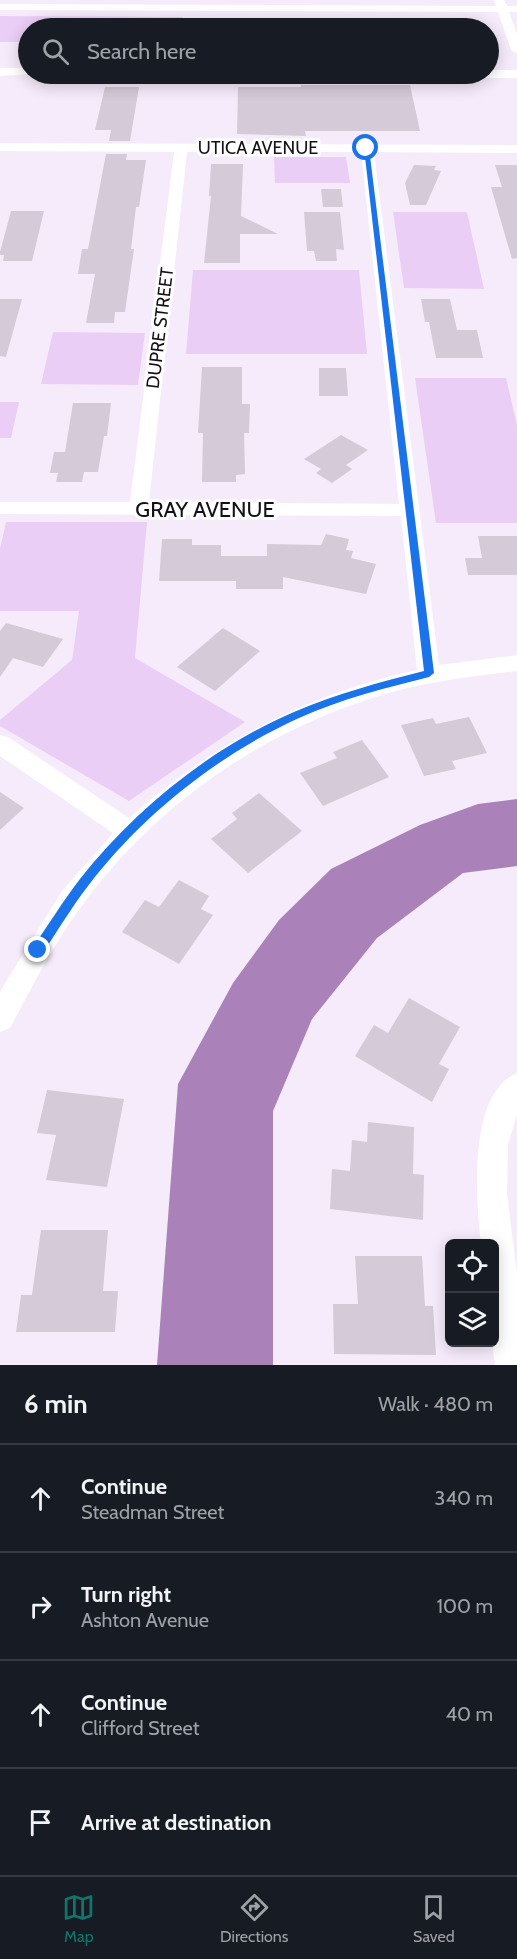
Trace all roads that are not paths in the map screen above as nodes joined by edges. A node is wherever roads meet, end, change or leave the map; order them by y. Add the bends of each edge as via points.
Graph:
1 (501, 4) edge
2 (0, 7) edge
3 (517, 9) edge
4 (517, 50) edge
5 (0, 72) edge
6 (18, 72) edge
7 (499, 74) edge
8 (517, 74) edge
9 (0, 147) edge
10 (181, 148) junction
11 (366, 148) junction
12 (517, 149) edge
13 (0, 508) edge
14 (138, 508) junction
15 (410, 510) junction
16 (517, 663) edge
17 (429, 673) junction
18 (0, 744) edge
19 (129, 831) junction
20 (0, 1019) edge
21 (517, 1088) edge
22 (512, 1365) edge

1 - 2 street
1 - 3 street
1 - 4 street
5 - 6 street
7 - 8 street
9 - 10 street, UTICA AVENUE
10 - 11 street, UTICA AVENUE
10 - 14 street, DUPRE STREET
11 - 12 street, UTICA AVENUE
11 - 15 street
13 - 14 street, GRAY AVENUE
14 - 15 street, GRAY AVENUE
15 - 17 street
16 - 17 street
17 - 19 street via 329,701 266,730 205,767
18 - 19 street
19 - 20 street via 60,915
21 - 22 street via 504,1108 493,1144 491,1194

